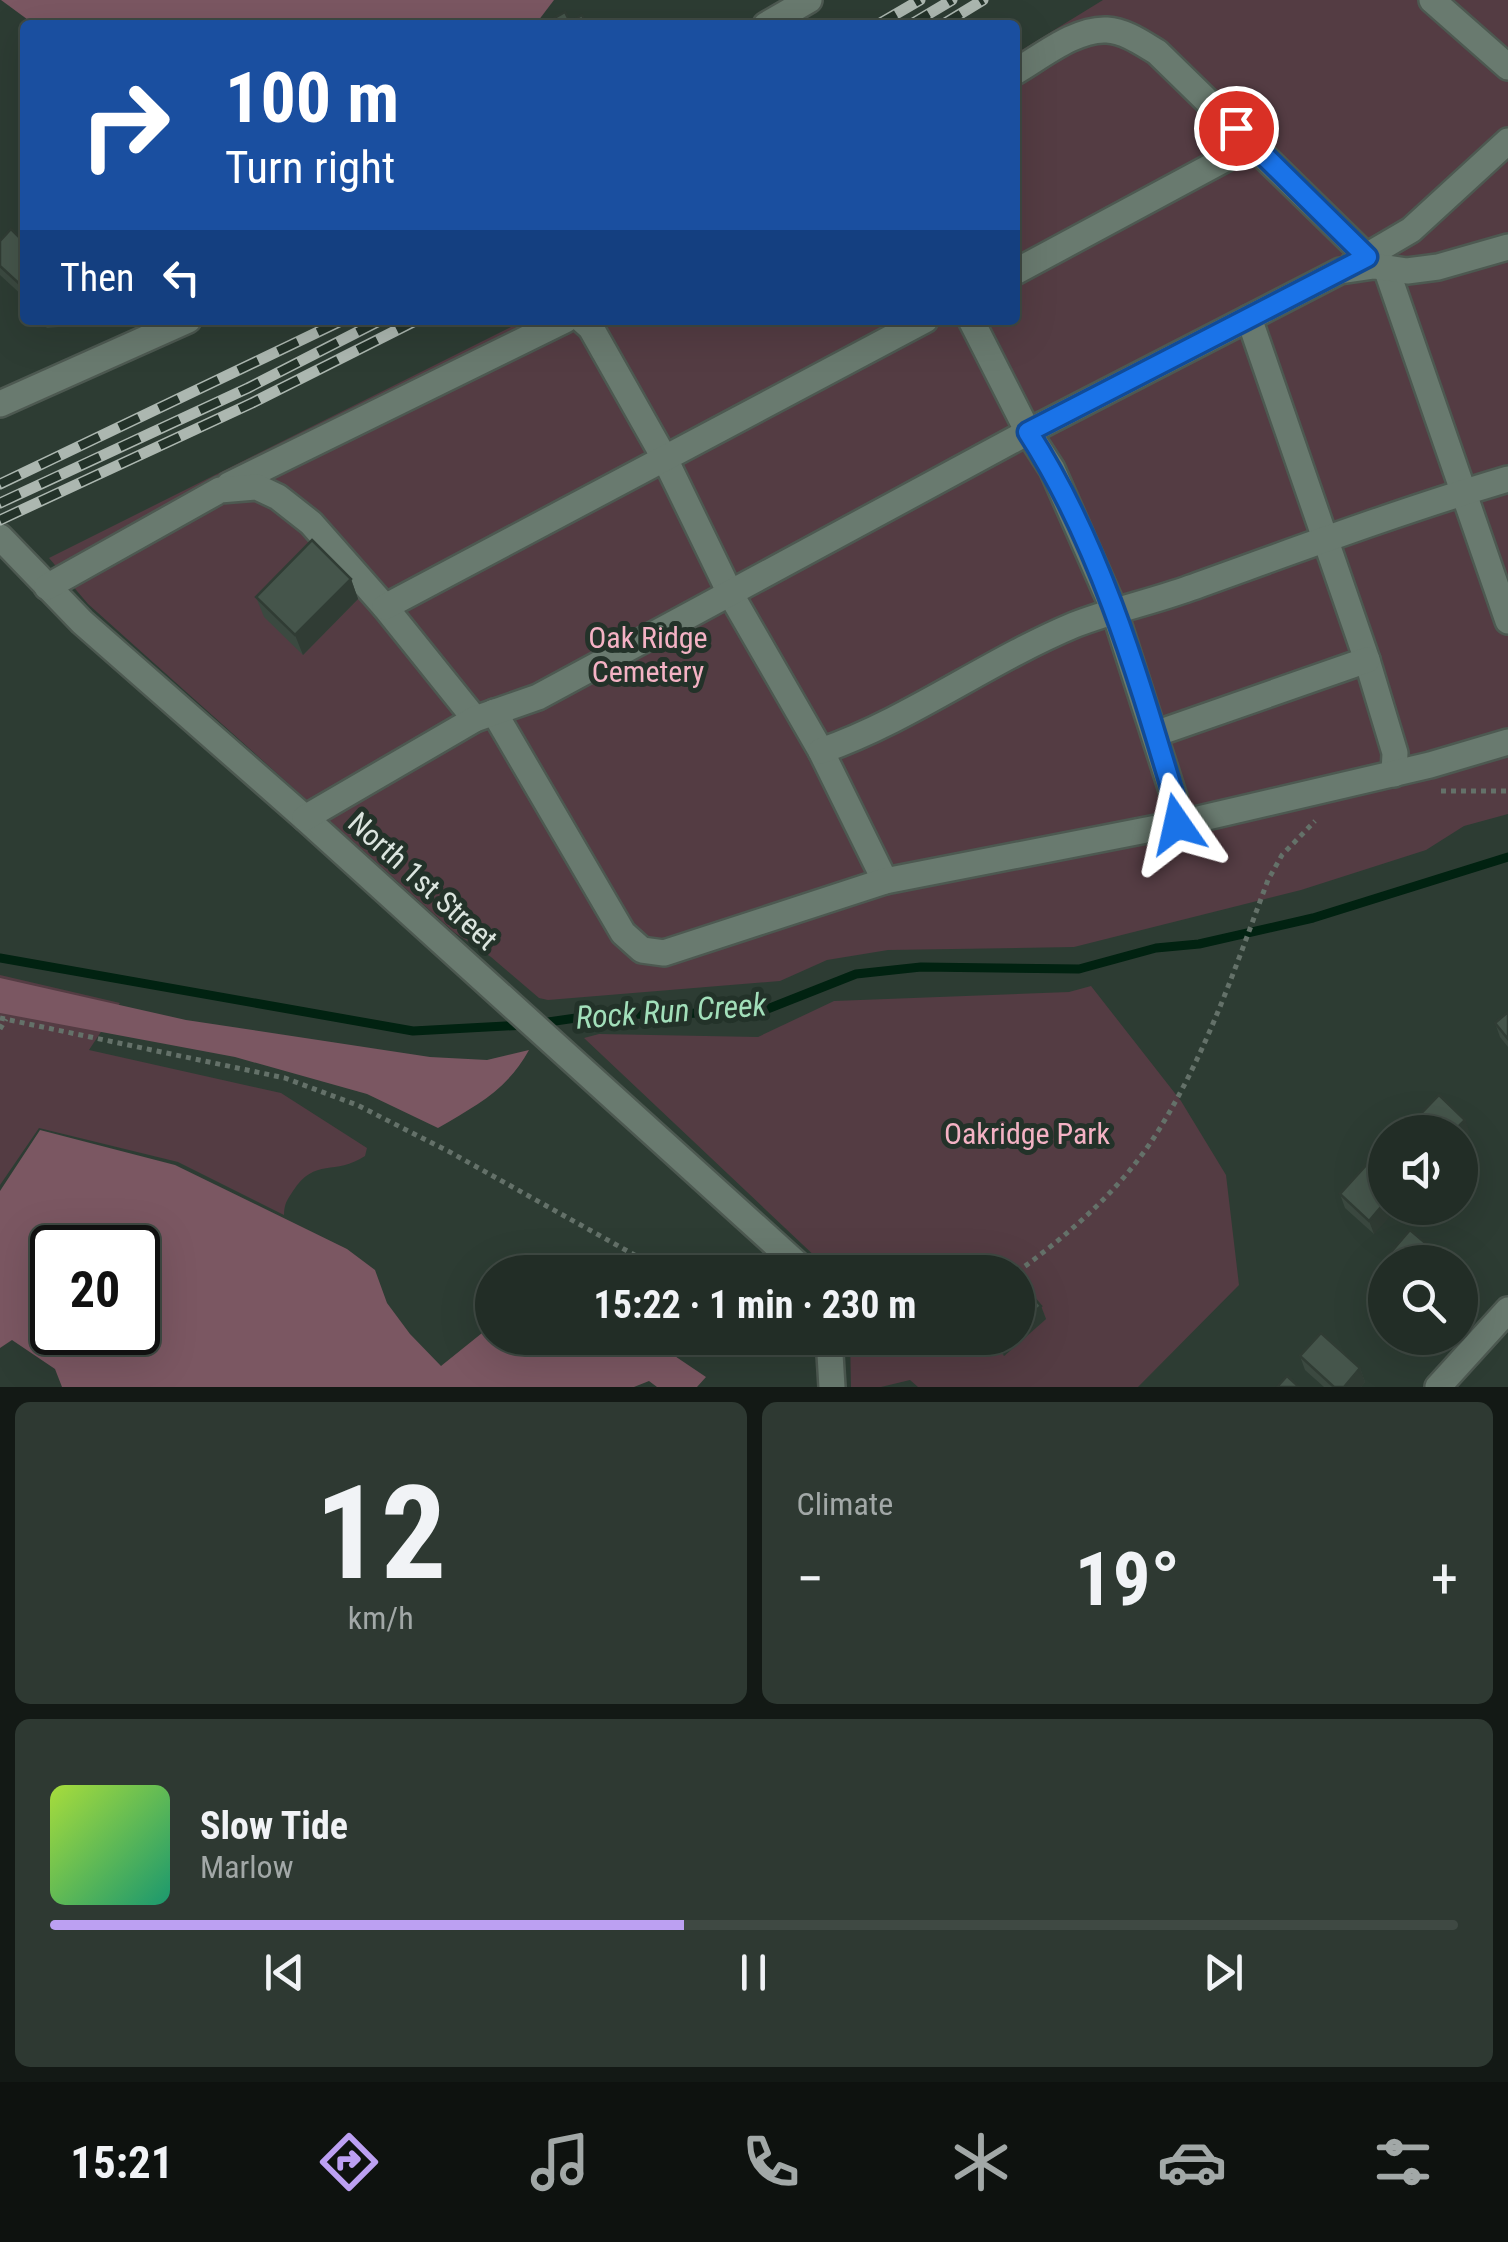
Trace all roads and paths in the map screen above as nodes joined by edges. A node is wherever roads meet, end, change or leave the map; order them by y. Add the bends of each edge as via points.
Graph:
1 (809, 0) edge
2 (1432, 0) edge
3 (775, 20) edge
4 (1508, 67) edge
5 (1020, 69) edge
6 (1508, 141) edge
7 (1262, 153) junction
8 (1508, 247) edge
9 (1377, 262) junction
10 (1020, 269) edge
11 (1249, 318) junction
12 (177, 325) edge
13 (555, 325) edge
14 (588, 325) edge
15 (917, 325) edge
16 (974, 325) edge
17 (0, 404) edge
18 (1028, 432) junction
19 (664, 459) junction
20 (1508, 479) edge
21 (220, 490) junction
22 (1463, 492) junction
23 (0, 537) edge
24 (1326, 538) junction
25 (46, 587) junction
26 (730, 593) junction
27 (385, 606) junction
28 (1114, 610) junction
29 (1508, 621) edge
30 (1366, 660) junction
31 (485, 715) junction
32 (1155, 734) junction
33 (1508, 742) edge
34 (820, 751) junction
35 (1394, 774) junction
36 (1432, 791) dead end
37 (1508, 791) edge
38 (1326, 812) dead end
39 (305, 818) junction
40 (1177, 824) junction
41 (885, 881) junction
42 (3, 1019) edge
43 (0, 1029) edge
44 (635, 1255) edge
45 (787, 1255) edge
46 (1035, 1258) edge
47 (1508, 1310) edge
48 (830, 1355) edge
49 (832, 1387) edge
50 (1438, 1387) edge

1 - 3 street
2 - 4 street
5 - 7 street via 1082,34 1107,30 1130,36 1157,52
6 - 9 street
7 - 9 street
7 - 10 street via 1236,153
8 - 9 street via 1407,271
9 - 11 street via 1340,271
9 - 22 street
11 - 18 street
11 - 24 street
12 - 17 street
13 - 21 street
14 - 19 street
15 - 19 street
16 - 18 street
18 - 26 street
18 - 28 street via 1052,469
19 - 26 street
19 - 27 street
20 - 22 street
21 - 25 street
21 - 27 street via 257,487 278,497
22 - 24 street
22 - 29 street
23 - 25 street, North 1st Street
24 - 28 street
24 - 30 street
25 - 39 street, North 1st Street
26 - 31 street via 538,697
26 - 34 street
27 - 31 street
28 - 32 street
28 - 34 street via 864,736
30 - 32 street
30 - 35 street via 1395,753
31 - 39 street
31 - 41 street via 623,934 642,950 664,953
32 - 40 street
33 - 35 street
34 - 41 street
35 - 40 street
36 - 37 path
38 - 46 path via 1302,830 1268,880 1200,1053 1152,1141 1082,1220
39 - 45 street, North 1st Street
40 - 41 street
42 - 43 path
42 - 44 path via 285,1078 448,1151
47 - 50 street
48 - 49 street

